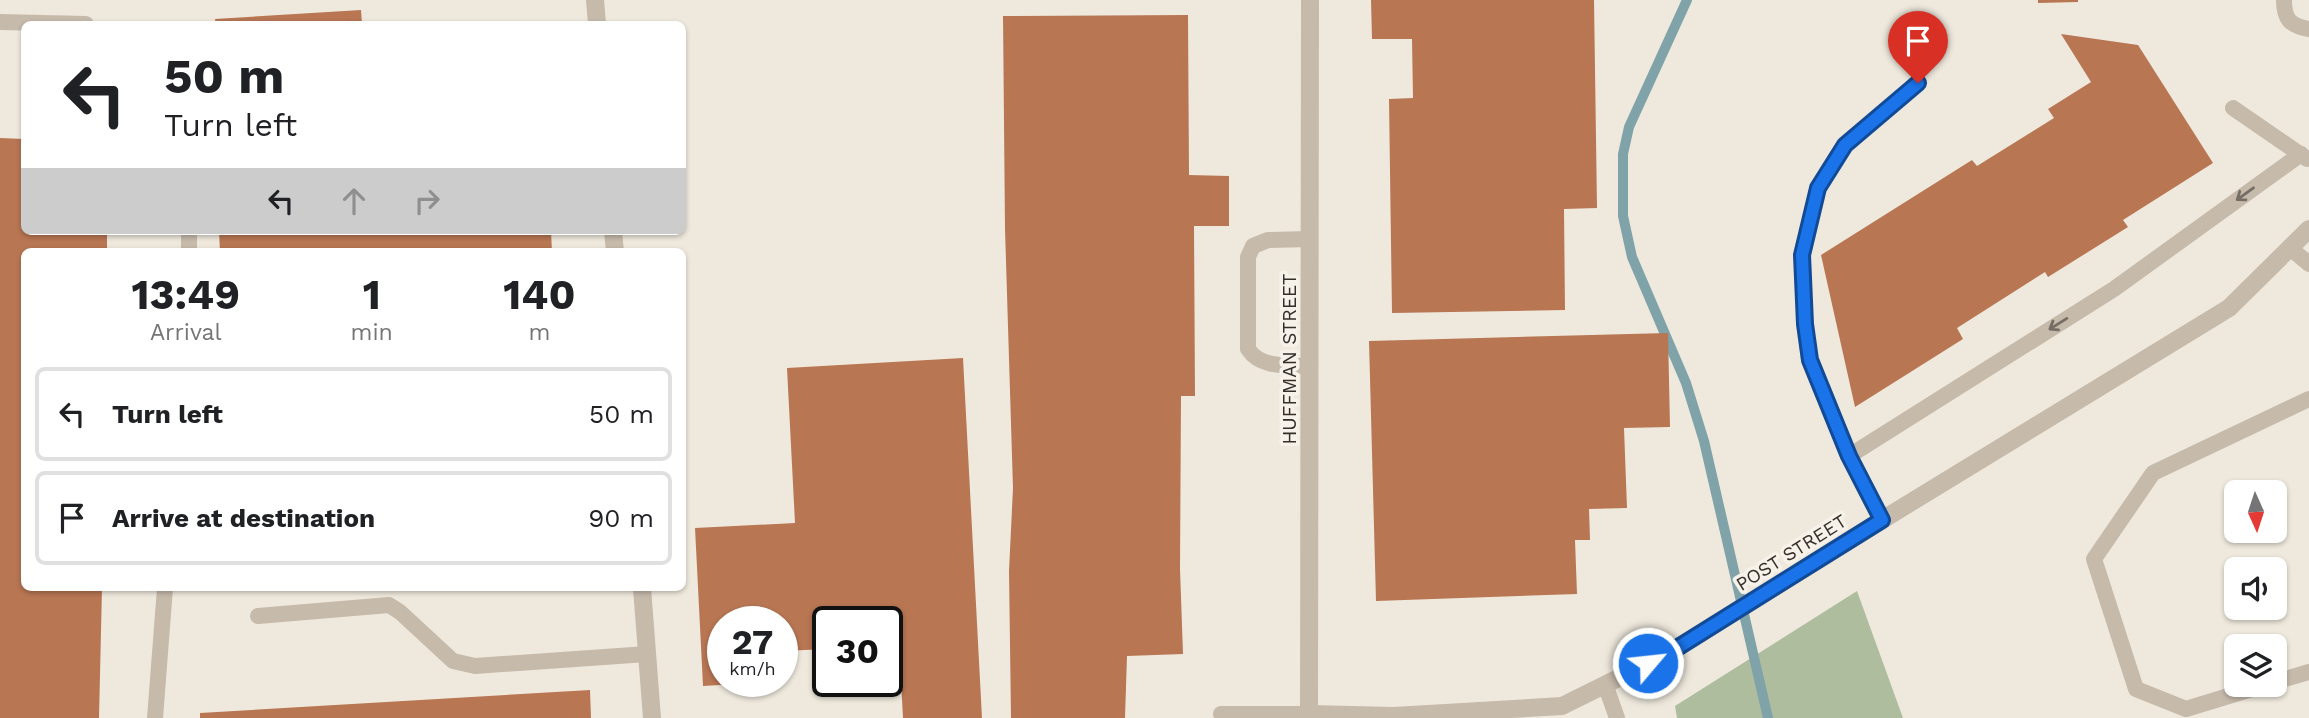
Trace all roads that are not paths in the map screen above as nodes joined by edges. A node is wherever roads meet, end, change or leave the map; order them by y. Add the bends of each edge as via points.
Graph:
1 (595, 0) edge
2 (1310, 0) edge
3 (2284, 0) edge
4 (597, 21) edge
5 (0, 22) edge
6 (21, 22) edge
7 (2309, 29) edge
8 (1918, 83) dead end
9 (2233, 108) dead end
10 (2305, 157) edge
11 (2309, 229) edge
12 (1310, 239) junction
13 (2290, 248) junction
14 (2309, 264) edge
15 (1310, 366) junction
16 (2309, 399) edge
17 (1849, 456) junction
18 (1882, 520) junction
19 (165, 591) edge
20 (642, 591) edge
21 (258, 616) dead end
22 (647, 654) junction
23 (2309, 672) edge
24 (2287, 678) edge
25 (1605, 684) junction
26 (2225, 697) edge
27 (1221, 714) dead end
28 (1309, 716) edge
29 (155, 718) edge
30 (652, 718) edge
31 (1617, 718) edge

1 - 4 street
2 - 12 street, HUFFMAN STREET
3 - 7 lane via 2284,13 2295,27
5 - 6 lane
8 - 17 lane via 1845,145 1818,188 1802,255 1810,360
9 - 10 lane
10 -> 17 lane via 2114,289
11 - 13 street, POST STREET
12 - 15 street, HUFFMAN STREET
12 - 15 lane via 1268,240 1253,246 1248,257 1248,349 1264,363
13 - 14 lane
13 - 18 street, POST STREET via 2229,308
15 - 28 street, HUFFMAN STREET
16 - 26 lane via 2153,473 2094,559 2136,689 2186,709
17 - 18 lane
18 - 25 street, POST STREET via 1669,653
19 - 29 lane
20 - 22 street
21 - 22 lane via 389,605 453,661 475,666
22 - 30 street
23 - 24 lane
25 - 28 street, POST STREET via 1562,706
25 - 31 lane
27 - 28 lane

